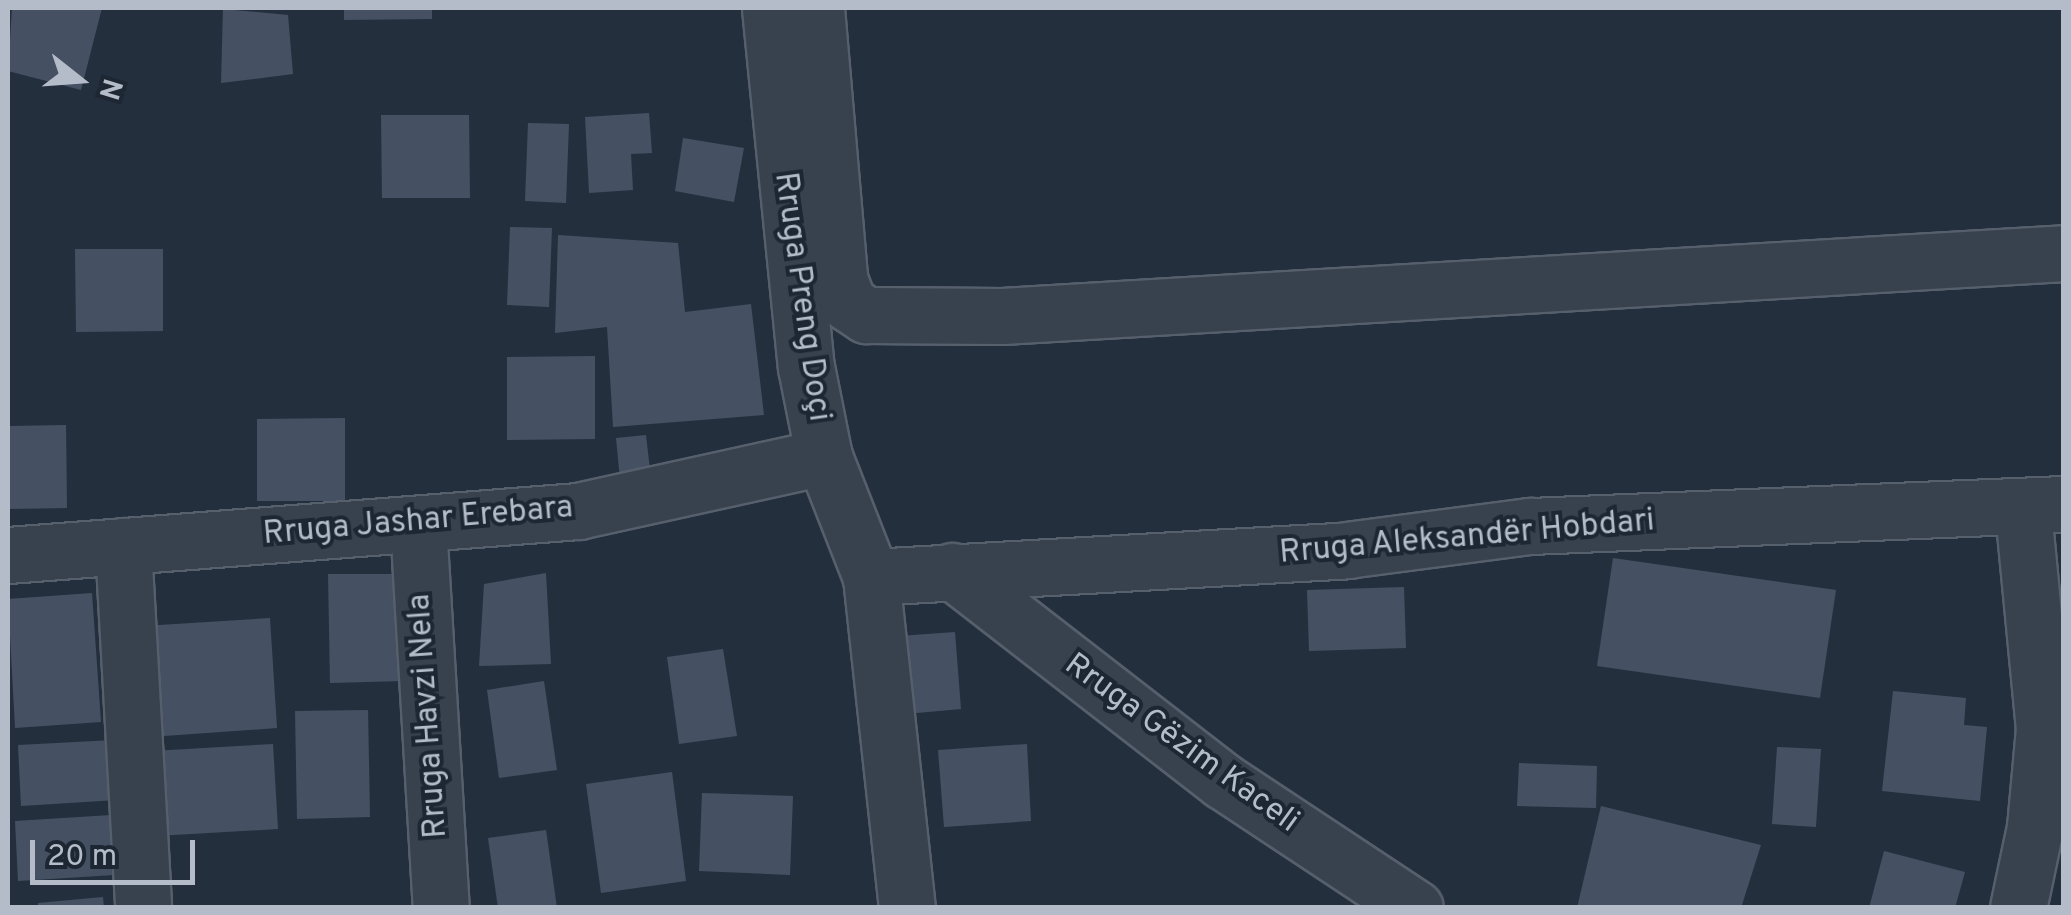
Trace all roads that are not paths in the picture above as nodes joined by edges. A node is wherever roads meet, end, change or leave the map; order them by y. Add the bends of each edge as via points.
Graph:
1 (770, 8) edge
2 (816, 8) edge
3 (2064, 253) edge
4 (824, 457) junction
5 (2043, 506) edge
6 (418, 524) junction
7 (123, 546) junction
8 (8, 555) edge
9 (952, 572) junction
10 (871, 577) junction
11 (143, 908) edge
12 (441, 908) edge
13 (907, 908) edge
14 (1415, 908) edge
15 (2018, 908) edge

1 - 4 street, Rruga Preng Doçi via 797,298
2 - 3 street via 838,279 848,303 866,315 1021,315
4 - 6 street, Rruga Jashar Erebara via 578,511
4 - 10 street, Rruga Preng Doçi
5 - 9 street, Rruga Aleksandër Hobdari via 1530,526 1347,550
5 - 15 street via 2044,729 2035,827
6 - 7 street, Rruga Jashar Erebara
6 - 12 street, Rruga Havzi Nela
7 - 8 street, Rruga Jashar Erebara
7 - 11 street
9 - 10 street, Rruga Aleksandër Hobdari
9 - 14 street, Rruga Gëzim Kaceli via 1223,781
10 - 13 street, Rruga Preng Doçi

